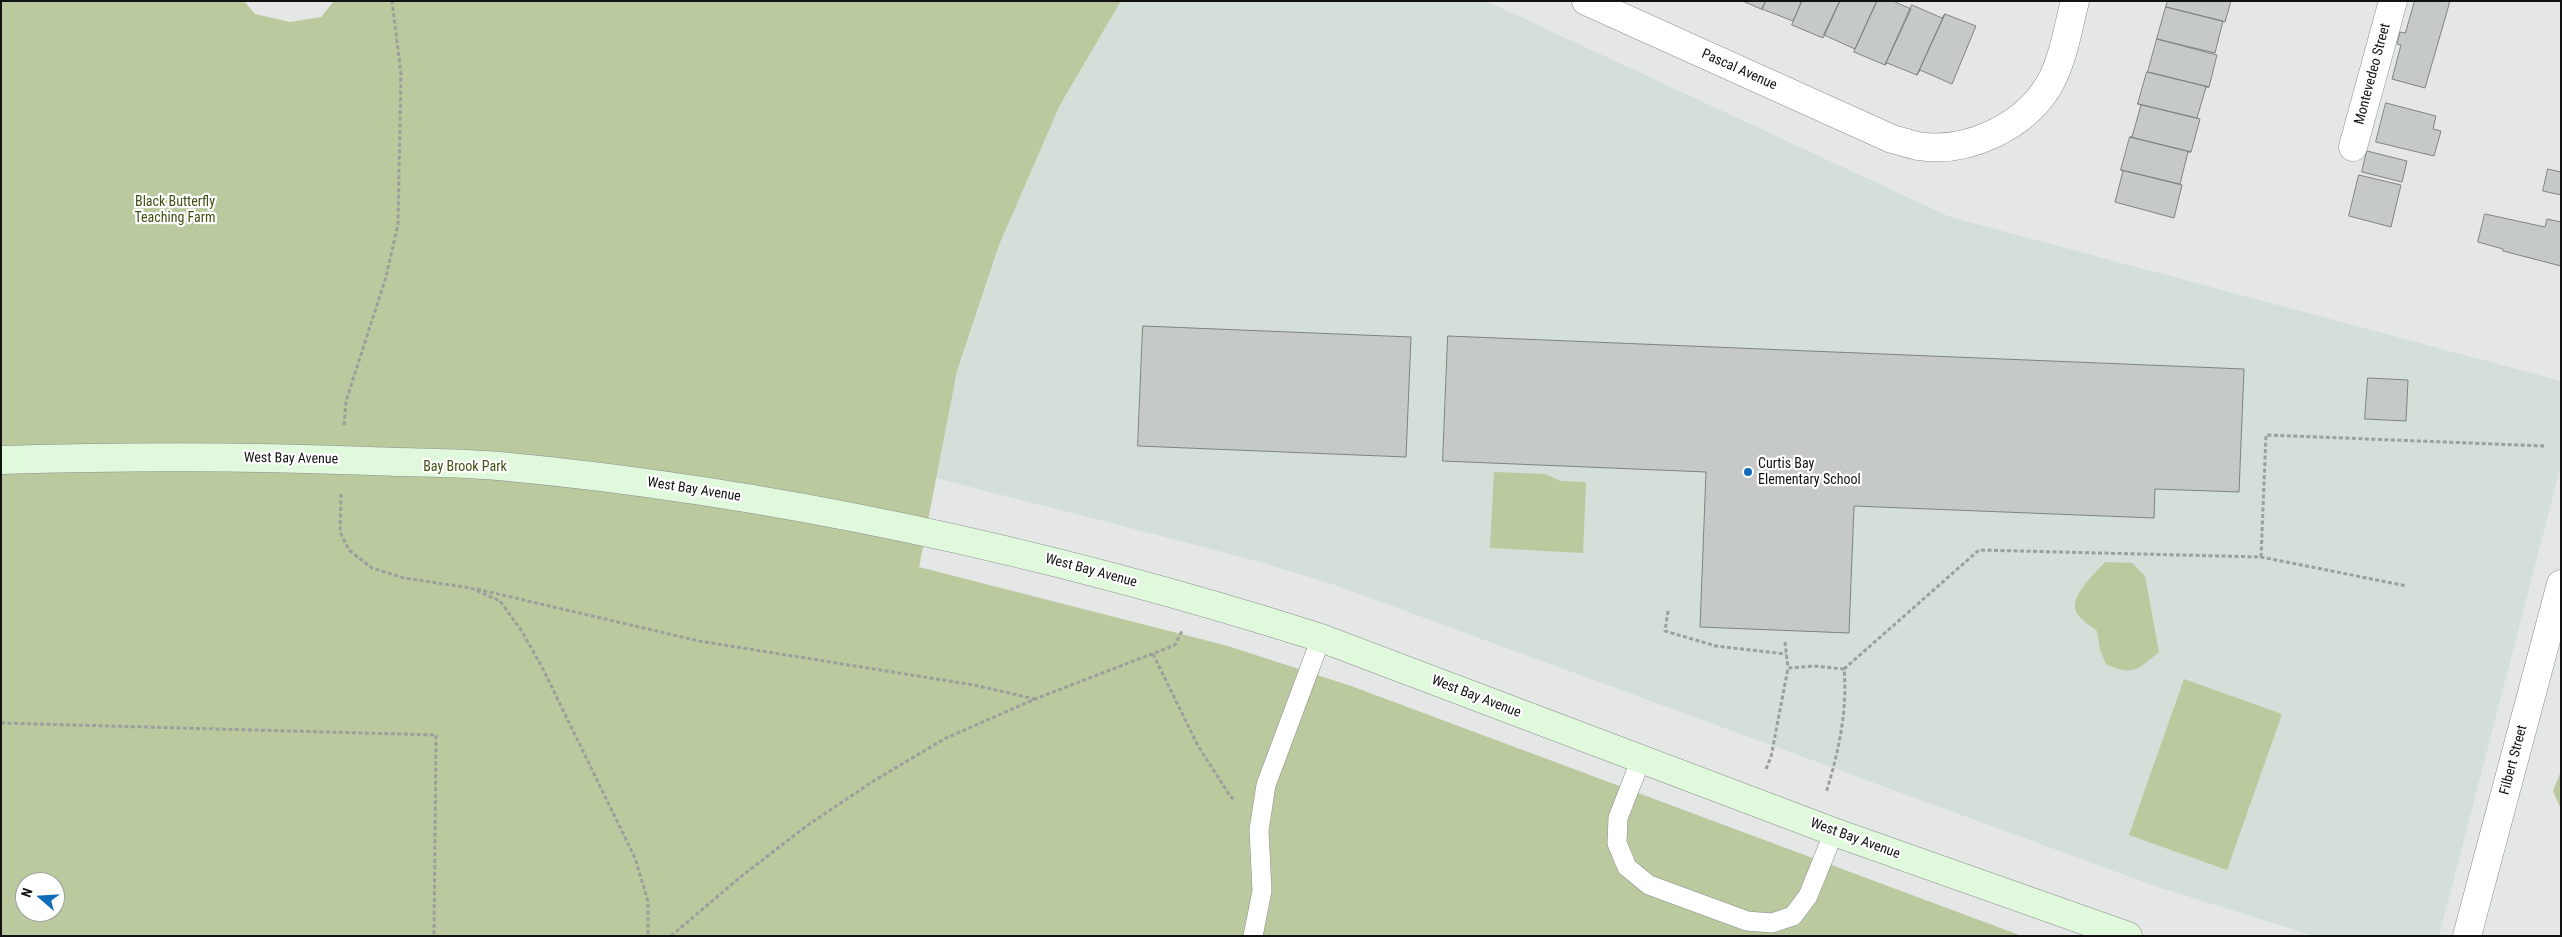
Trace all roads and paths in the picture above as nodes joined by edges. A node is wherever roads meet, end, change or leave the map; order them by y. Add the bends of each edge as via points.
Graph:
1 (392, 1) edge
2 (1586, 1) edge
3 (2075, 1) edge
4 (2393, 1) edge
5 (2353, 147) dead end
6 (2546, 446) dead end
7 (1, 460) edge
8 (342, 460) junction
9 (2261, 557) junction
10 (2561, 584) edge
11 (2407, 586) dead end
12 (471, 588) junction
13 (1198, 600) junction
14 (1668, 611) dead end
15 (1321, 638) junction
16 (1785, 642) dead end
17 (1152, 654) junction
18 (1786, 654) junction
19 (1788, 668) junction
20 (1844, 669) junction
21 (1035, 699) junction
22 (1, 723) edge
23 (1641, 759) junction
24 (1751, 801) junction
25 (1262, 814) junction
26 (1825, 829) junction
27 (434, 936) edge
28 (648, 936) edge
29 (671, 936) edge
30 (1253, 936) edge
31 (2128, 936) edge
32 (2467, 936) edge

1 - 8 path via 401,74 398,224 386,277 346,401
2 - 3 street, Pascal Avenue via 1892,139 1919,146 1955,146 2014,124 2050,84
4 - 5 street, Montevedeo Street
6 - 9 path via 2266,435
7 - 8 street, West Bay Avenue via 184,456
8 - 12 path via 340,532 350,550 372,568 404,578
8 - 13 street, West Bay Avenue via 496,466 688,488 857,518 1060,562
9 - 11 path
9 - 20 path via 1979,550
10 - 32 street, Filbert Street
12 - 21 path via 699,640 974,685
12 - 28 path via 500,601 542,667 635,858 648,901
13 - 15 street, West Bay Avenue
13 - 17 path via 1175,645
14 - 18 path via 1665,631 1716,646
15 - 23 street, West Bay Avenue
15 - 25 lane via 1266,785
16 - 18 path
17 - 21 path
17 - 25 path via 1197,744 1230,796
18 - 19 path
19 - 20 path
19 - 24 path via 1772,757
20 - 26 path via 1843,718 1830,779
21 - 29 path via 944,738 872,782 805,827
22 - 27 path via 436,734
23 - 24 street, West Bay Avenue
23 - 26 lane via 1618,818 1617,843 1627,867 1649,885 1747,921 1772,923 1793,916 1808,896
24 - 26 street, West Bay Avenue
25 - 30 lane via 1259,830 1262,891
26 - 31 street, West Bay Avenue

